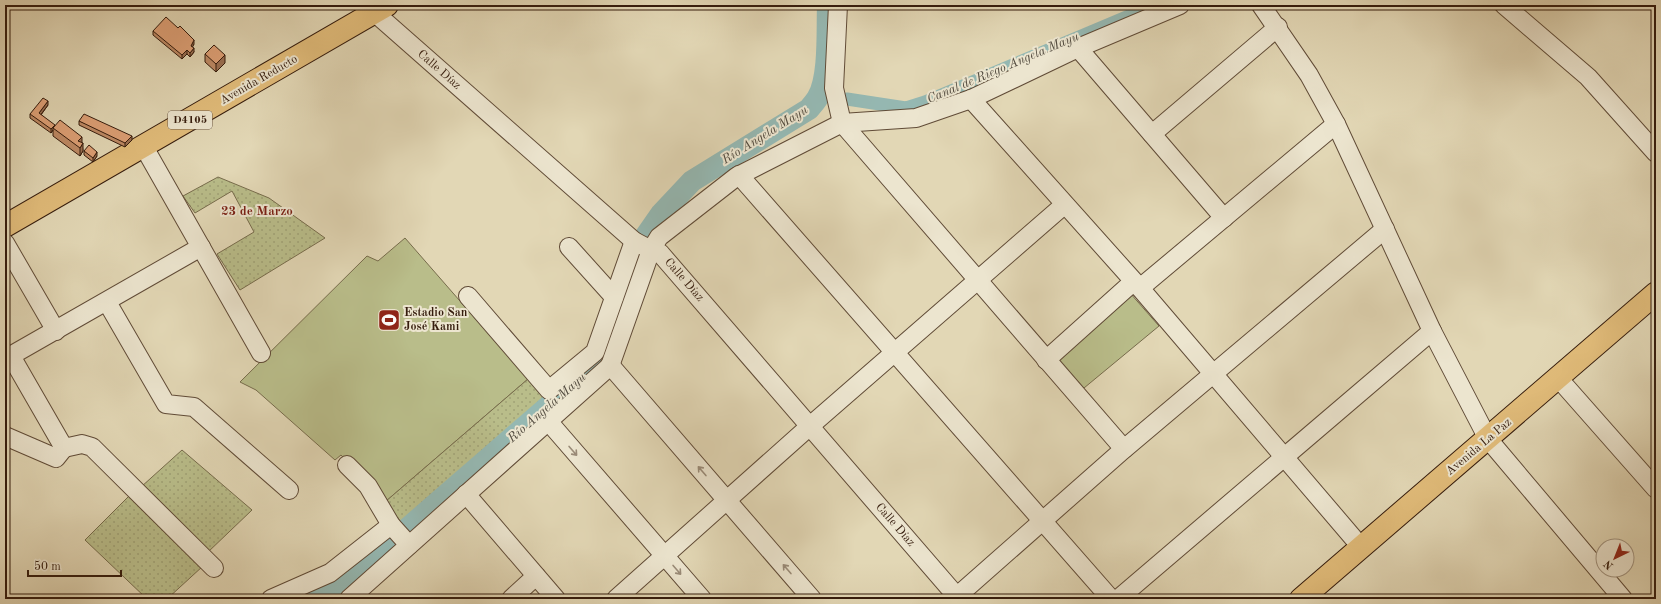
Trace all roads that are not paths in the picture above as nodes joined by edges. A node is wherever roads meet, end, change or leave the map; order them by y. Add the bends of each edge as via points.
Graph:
1 (838, 5) edge
2 (1180, 5) edge
3 (1261, 5) edge
4 (376, 8) edge
5 (1515, 8) edge
6 (1278, 27) junction
7 (1078, 48) junction
8 (971, 99) junction
9 (842, 123) junction
10 (1336, 124) junction
11 (1152, 134) junction
12 (144, 147) junction
13 (1656, 153) edge
14 (739, 175) junction
15 (1064, 205) junction
16 (1224, 218) junction
17 (5, 226) edge
18 (1385, 229) junction
19 (634, 241) junction
20 (5, 243) edge
21 (201, 247) junction
22 (569, 247) dead end
23 (651, 250) junction
24 (978, 281) junction
25 (1136, 285) junction
26 (1656, 293) edge
27 (468, 296) dead end
28 (614, 297) junction
29 (107, 302) junction
30 (56, 331) junction
31 (1432, 331) junction
32 (895, 352) junction
33 (261, 353) dead end
34 (8, 357) edge
35 (1046, 360) junction
36 (610, 365) junction
37 (1212, 374) junction
38 (1559, 379) junction
39 (548, 421) junction
40 (810, 426) junction
41 (5, 436) edge
42 (1488, 439) junction
43 (64, 448) junction
44 (1124, 449) junction
45 (1284, 458) junction
46 (347, 465) dead end
47 (1656, 489) edge
48 (289, 490) dead end
49 (466, 494) junction
50 (727, 500) junction
51 (1043, 521) junction
52 (391, 525) junction
53 (409, 545) junction
54 (1361, 547) junction
55 (664, 555) junction
56 (214, 568) dead end
57 (536, 576) junction
58 (1312, 596) edge
59 (957, 598) edge
60 (271, 599) edge
61 (349, 599) edge
62 (511, 599) edge
63 (556, 599) edge
64 (616, 599) edge
65 (702, 599) edge
66 (812, 599) edge
67 (1111, 599) edge
68 (1118, 599) edge
69 (1623, 599) edge

1 - 9 street via 834,88
2 - 7 street
3 - 6 street
4 - 12 main road, Avenida Reducto / D4105
4 - 19 street, Calle Díaz
5 - 13 street via 1588,77
6 - 10 street
6 - 11 street
7 - 8 street
7 - 11 street
8 - 9 street via 916,118
8 - 15 street
9 - 14 street
9 - 24 street
10 - 16 street
10 - 18 street
11 - 16 street
12 - 17 main road, Avenida Reducto / D4105
12 - 21 street
14 - 23 street via 659,237
14 - 32 street
15 - 24 street
15 - 25 street
16 - 25 street
18 - 31 street
18 - 37 street
19 - 23 street, Calle Díaz
19 - 28 street
20 - 30 street
21 - 29 street
21 - 33 street
22 - 28 street
23 - 36 street
23 - 40 street, Calle Díaz via 660,253
24 - 32 street
24 - 35 street
25 - 35 street
25 - 37 street
26 - 38 main road, Avenida La Paz
27 - 28 street via 549,390 595,352
29 - 30 street
29 - 48 street via 166,404 194,407
30 - 34 street
31 - 42 street
31 - 45 street
32 - 40 street
32 - 51 street
34 - 43 street
35 - 44 street
36 - 39 street
50 -> 36 street
37 - 44 street
37 - 45 street
38 - 42 main road, Avenida La Paz
38 - 47 street
39 - 49 street
39 -> 55 street
40 - 50 street
40 - 59 street, Calle Díaz
41 - 43 street via 56,458
42 - 54 main road, Avenida La Paz
42 - 69 street
43 - 56 street via 82,444 92,447
44 - 51 street
45 - 54 street
45 - 68 street
46 - 52 street via 368,486
49 - 53 street
49 - 57 street
50 - 55 street
66 -> 50 street
51 - 59 street
51 - 67 street
52 - 53 street
52 - 60 street via 330,573
53 - 61 street
54 - 58 main road, Avenida La Paz
55 - 64 street
55 -> 65 street
57 - 62 street
57 - 63 street

